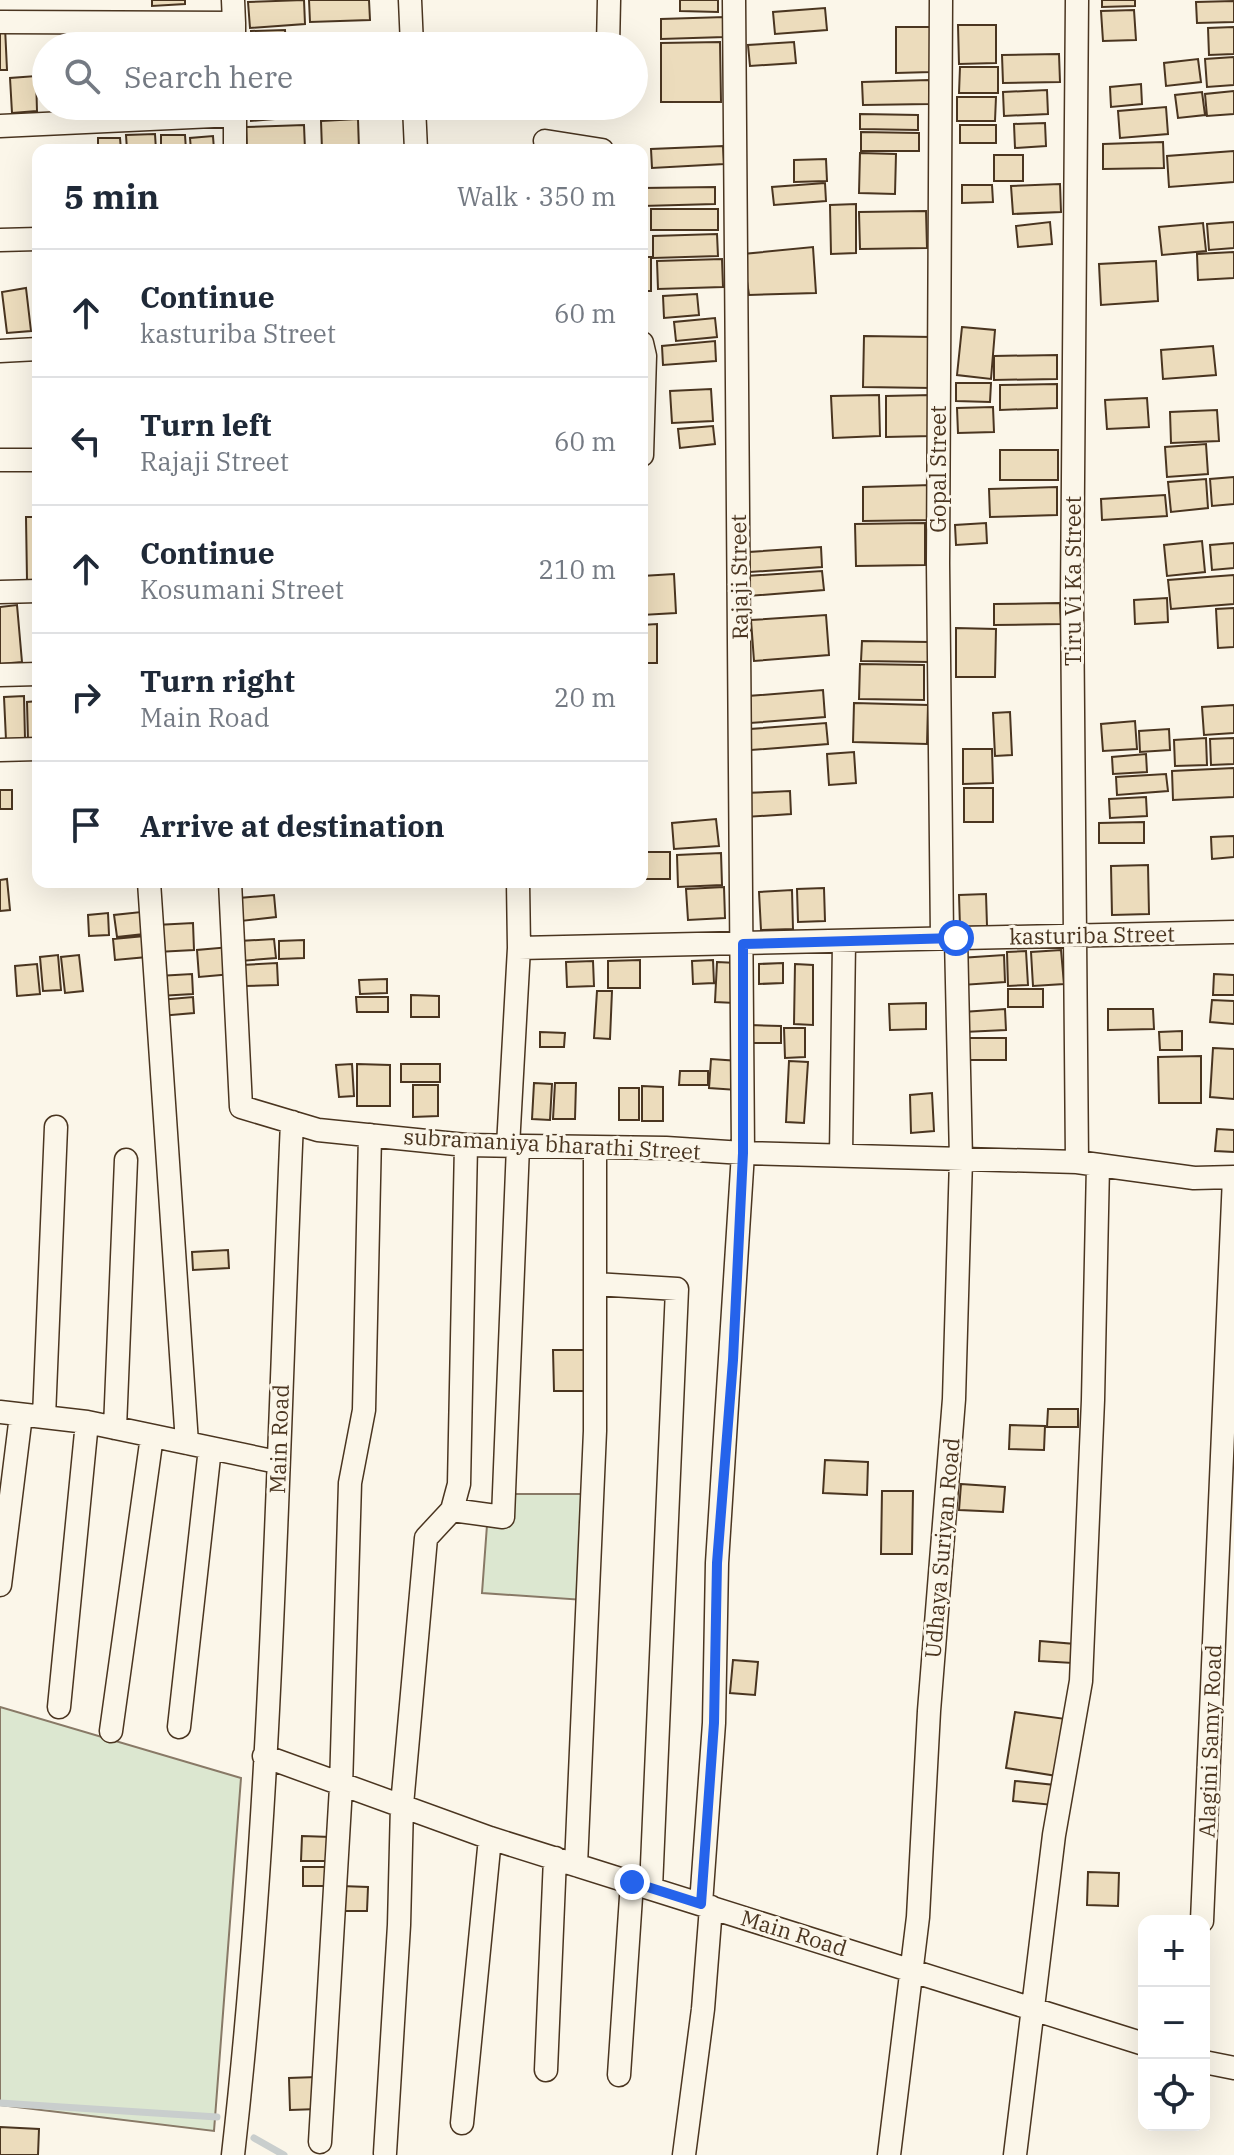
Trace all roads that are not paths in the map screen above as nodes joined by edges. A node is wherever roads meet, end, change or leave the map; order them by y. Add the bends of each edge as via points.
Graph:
1 (233, 0) edge
2 (410, 0) edge
3 (609, 0) edge
4 (734, 0) edge
5 (941, 0) edge
6 (1077, 0) edge
7 (0, 22) edge
8 (234, 23) junction
9 (234, 32) edge
10 (411, 32) edge
11 (608, 32) edge
12 (88, 120) edge
13 (235, 120) edge
14 (415, 120) edge
15 (0, 126) edge
16 (545, 141) dead end
17 (235, 144) edge
18 (416, 144) edge
19 (564, 144) edge
20 (32, 239) edge
21 (0, 240) edge
22 (32, 349) edge
23 (0, 351) edge
24 (0, 460) edge
25 (32, 460) edge
26 (32, 591) edge
27 (0, 592) edge
28 (32, 674) edge
29 (0, 675) edge
30 (32, 749) edge
31 (0, 750) edge
32 (149, 888) edge
33 (230, 888) edge
34 (518, 888) edge
35 (1234, 932) edge
36 (1077, 935) junction
37 (949, 938) junction
38 (844, 942) junction
39 (743, 944) junction
40 (519, 948) junction
41 (292, 1122) junction
42 (56, 1127) dead end
43 (370, 1135) junction
44 (466, 1145) junction
45 (513, 1146) junction
46 (595, 1147) junction
47 (743, 1153) junction
48 (841, 1155) junction
49 (961, 1159) junction
50 (126, 1160) dead end
51 (1087, 1163) junction
52 (1234, 1177) edge
53 (1234, 1241) edge
54 (595, 1284) junction
55 (10, 1413) edge
56 (44, 1417) junction
57 (87, 1422) junction
58 (115, 1428) junction
59 (152, 1436) junction
60 (187, 1443) junction
61 (210, 1448) junction
62 (277, 1462) junction
63 (452, 1510) junction
64 (3, 1531) edge
65 (0, 1585) edge
66 (59, 1707) dead end
67 (179, 1727) dead end
68 (111, 1731) dead end
69 (264, 1756) junction
70 (341, 1787) junction
71 (402, 1805) junction
72 (490, 1838) junction
73 (566, 1861) junction
74 (642, 1885) junction
75 (706, 1906) junction
76 (1202, 1915) edge
77 (912, 1970) junction
78 (1034, 2008) junction
79 (1138, 2042) edge
80 (1210, 2063) edge
81 (1234, 2068) edge
82 (546, 2070) dead end
83 (619, 2075) dead end
84 (462, 2123) dead end
85 (320, 2142) dead end
86 (385, 2153) dead end
87 (233, 2155) edge
88 (684, 2155) edge
89 (889, 2155) edge
90 (1015, 2155) edge

1 - 8 street
2 - 10 street
3 - 11 street
4 - 39 street, Rajaji Street
5 - 37 street, Gopal Street via 938,563
6 - 36 street, Tiru Vi Ka Street via 1072,582
7 - 8 street
8 - 9 street
12 - 15 street
13 - 17 street
14 - 18 street
16 - 19 street
20 - 21 street
22 - 23 street
24 - 25 street
26 - 27 street
28 - 29 street
30 - 31 street
32 - 60 street
33 - 41 street, subramaniya bharathi Street via 241,1107
34 - 40 street
35 - 36 street, kasturiba Street
36 - 37 street, kasturiba Street
36 - 51 street, Tiru Vi Ka Street
37 - 38 street, kasturiba Street
37 - 49 street, Udhaya Suriyan Road
38 - 39 street, kasturiba Street
38 - 48 street
39 - 40 street, kasturiba Street
39 - 47 street, Rajaji Street
40 - 45 street
41 - 43 street, subramaniya bharathi Street
41 - 62 street, Main Road
42 - 56 street
43 - 44 street, subramaniya bharathi Street
43 - 70 street via 364,1410 350,1483
44 - 45 street, subramaniya bharathi Street
44 - 63 street via 459,1484
45 - 46 street, subramaniya bharathi Street
45 - 63 street via 503,1517
46 - 47 street, subramaniya bharathi Street
46 - 54 street
47 - 48 street, subramaniya bharathi Street
47 - 75 street, Rajaji Street via 717,1563
48 - 49 street, subramaniya bharathi Street
49 - 51 street, subramaniya bharathi Street
49 - 77 street, Udhaya Suriyan Road via 954,1399
50 - 58 street
51 - 52 street, subramaniya bharathi Street via 1194,1178
51 - 78 street, Tiru Vi Ka Street via 1093,1400 1081,1681 1054,1835
52 - 53 street, Alagini Samy Road
53 - 76 street, Alagini Samy Road
54 - 73 street via 595,1431
54 - 74 street via 677,1289
55 - 56 street
55 - 64 street
56 - 57 street
57 - 58 street
57 - 66 street
58 - 59 street
59 - 60 street
59 - 68 street
60 - 61 street
61 - 62 street
61 - 67 street
62 - 69 street, Main Road
63 - 71 street via 426,1538
64 - 65 street
69 - 70 street, Main Road
69 - 87 street, Main Road
70 - 71 street, Main Road
70 - 85 street
71 - 72 street, Main Road
71 - 86 street
72 - 73 street, Main Road
72 - 84 street
73 - 74 street, Main Road
73 - 82 street
74 - 75 street, Main Road
74 - 83 street
75 - 77 street, Main Road
75 - 88 street, Rajaji Street via 703,2009
77 - 78 street, Main Road
77 - 89 street, Udhaya Suriyan Road
78 - 79 street, Main Road
78 - 90 street, Tiru Vi Ka Street
80 - 81 street

